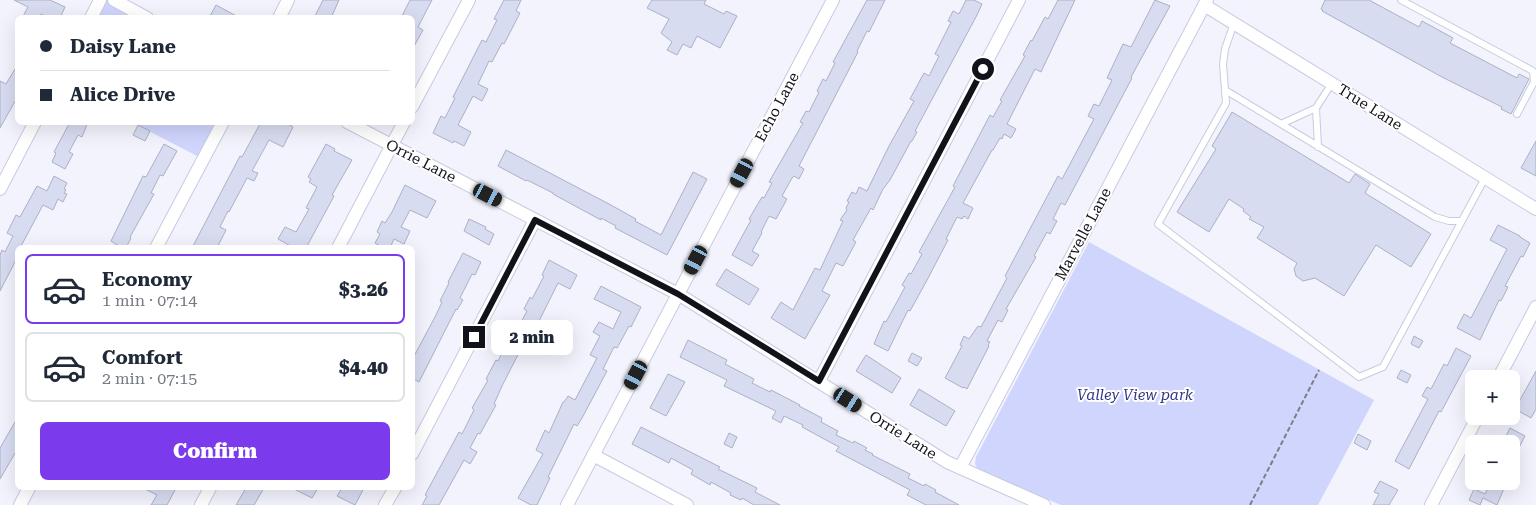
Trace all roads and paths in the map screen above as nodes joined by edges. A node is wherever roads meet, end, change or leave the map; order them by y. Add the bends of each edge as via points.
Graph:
1 (100, 0) edge
2 (114, 0) edge
3 (288, 0) edge
4 (469, 0) edge
5 (833, 0) edge
6 (1020, 0) edge
7 (1401, 0) edge
8 (1206, 2) edge
9 (92, 15) edge
10 (142, 15) edge
11 (280, 15) edge
12 (1234, 23) junction
13 (1332, 83) junction
14 (1225, 90) junction
15 (415, 101) edge
16 (1316, 108) junction
17 (1517, 114) dead end
18 (1281, 124) junction
19 (33, 125) edge
20 (221, 125) edge
21 (353, 125) edge
22 (402, 125) edge
23 (392, 146) junction
24 (1318, 147) junction
25 (1485, 178) junction
26 (0, 189) edge
27 (1536, 209) edge
28 (535, 220) junction
29 (1462, 221) junction
30 (158, 245) edge
31 (340, 245) edge
32 (678, 294) junction
33 (1536, 307) edge
34 (1319, 370) dead end
35 (1503, 370) edge
36 (819, 381) junction
37 (1473, 425) edge
38 (415, 448) edge
39 (593, 455) junction
40 (960, 468) junction
41 (28, 490) edge
42 (209, 490) edge
43 (394, 490) edge
44 (20, 505) edge
45 (201, 505) edge
46 (385, 505) edge
47 (567, 505) edge
48 (687, 505) edge
49 (1044, 505) edge
50 (1250, 505) edge
51 (1431, 505) edge

1 - 9 street
2 - 10 street
3 - 11 street
4 - 15 street
5 - 32 street, Echo Lane
6 - 36 street
7 - 17 lane via 1532,72 1534,82
8 - 12 street, True Lane
8 - 40 street, Marvelle Lane
12 - 13 street, True Lane
12 - 14 lane via 1225,48
13 - 16 lane
13 - 25 street, True Lane
14 - 18 lane
14 - 29 lane via 1226,103 1158,224 1359,377 1383,367
16 - 18 lane
16 - 24 lane
18 - 24 lane
19 - 26 street
20 - 30 street
21 - 23 street, Orrie Lane
22 - 23 street
23 - 28 street, Orrie Lane
23 - 31 street
24 - 29 lane via 1435,217
25 - 27 street, True Lane
25 - 29 lane
28 - 32 street, Orrie Lane
28 - 38 street
32 - 36 street, Orrie Lane
32 - 39 street, Echo Lane
33 - 35 street
34 - 50 path
36 - 40 street, Orrie Lane via 906,438
37 - 51 street
39 - 47 street, Echo Lane
39 - 48 street
40 - 49 street, Orrie Lane
41 - 44 street
42 - 45 street
43 - 46 street

